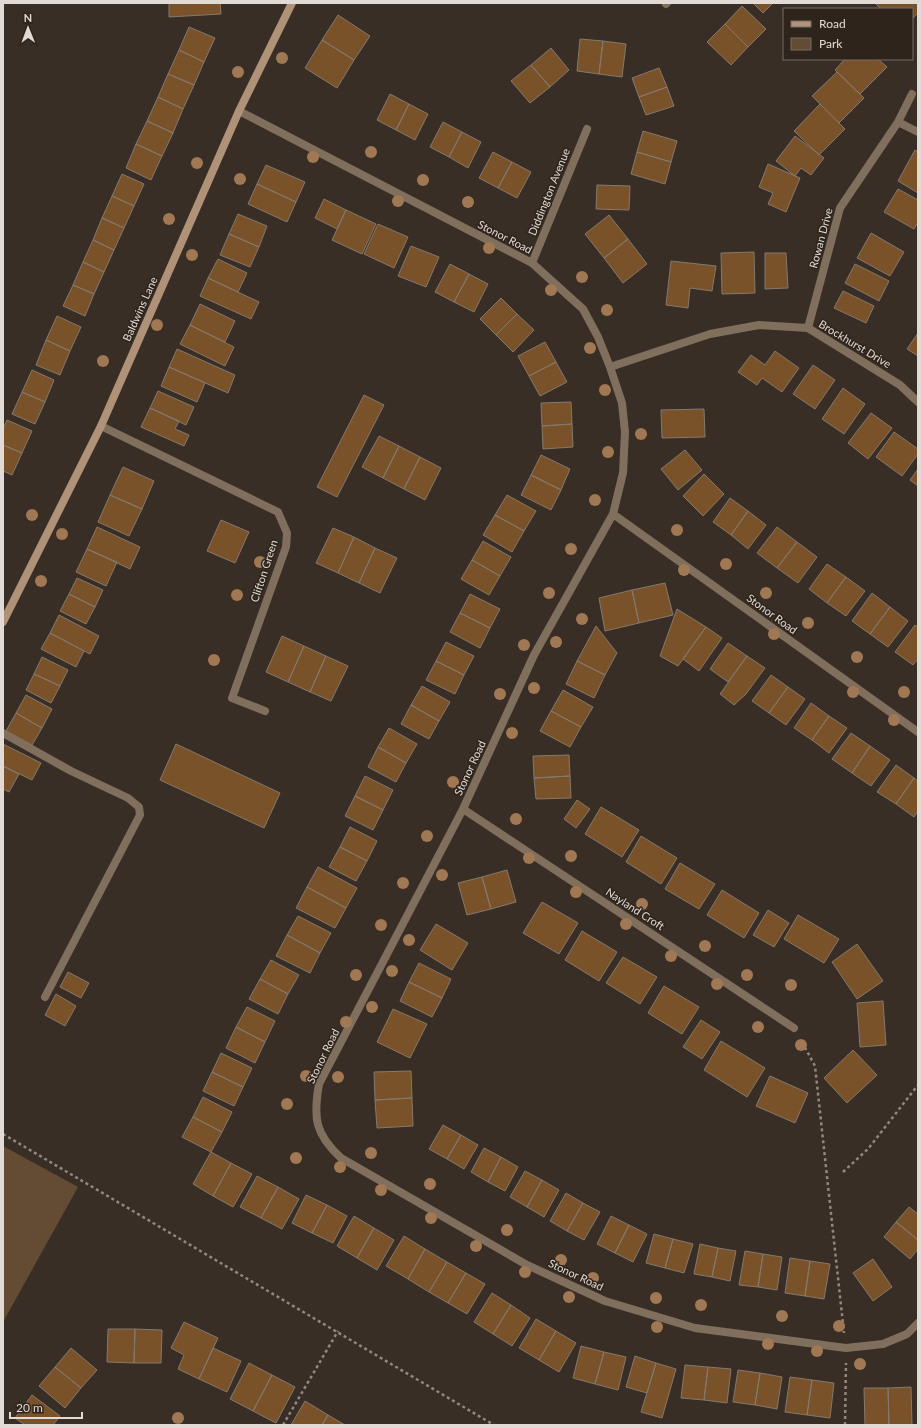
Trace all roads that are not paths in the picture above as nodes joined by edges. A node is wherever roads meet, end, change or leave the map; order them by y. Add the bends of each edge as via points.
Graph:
1 (292, 3) edge
2 (912, 94) dead end
3 (239, 110) junction
4 (898, 122) junction
5 (587, 129) dead end
6 (918, 132) edge
7 (532, 263) junction
8 (808, 328) junction
9 (610, 367) junction
10 (918, 402) edge
11 (101, 426) junction
12 (613, 514) junction
13 (3, 622) edge
14 (264, 711) dead end
15 (3, 732) edge
16 (918, 732) edge
17 (464, 809) junction
18 (45, 998) dead end
19 (794, 1028) road end
20 (918, 1323) edge

1 - 3 street, Baldwins Lane
2 - 4 street, Rowan Drive
3 - 7 street, Stonor Road
3 - 11 street, Baldwins Lane
4 - 6 street
4 - 8 street, Rowan Drive via 840,208
5 - 7 street, Diddington Avenue
7 - 9 street, Stonor Road via 583,309
8 - 9 street, Brockhurst Drive via 759,325 710,334
8 - 10 street, Brockhurst Drive via 900,384
9 - 12 street, Stonor Road via 622,403 625,432 623,472
11 - 13 street, Baldwins Lane
11 - 14 street, Clifton Green via 278,512 287,533 286,548 232,698
12 - 16 street, Stonor Road
12 - 17 street, Stonor Road via 534,655
15 - 18 street via 71,771 128,798 139,807 140,816
17 - 19 street, Nayland Croft
17 - 20 street, Stonor Road via 319,1084 315,1106 318,1128 326,1144 341,1158 527,1265 605,1301 696,1328 846,1348 883,1344 907,1334

